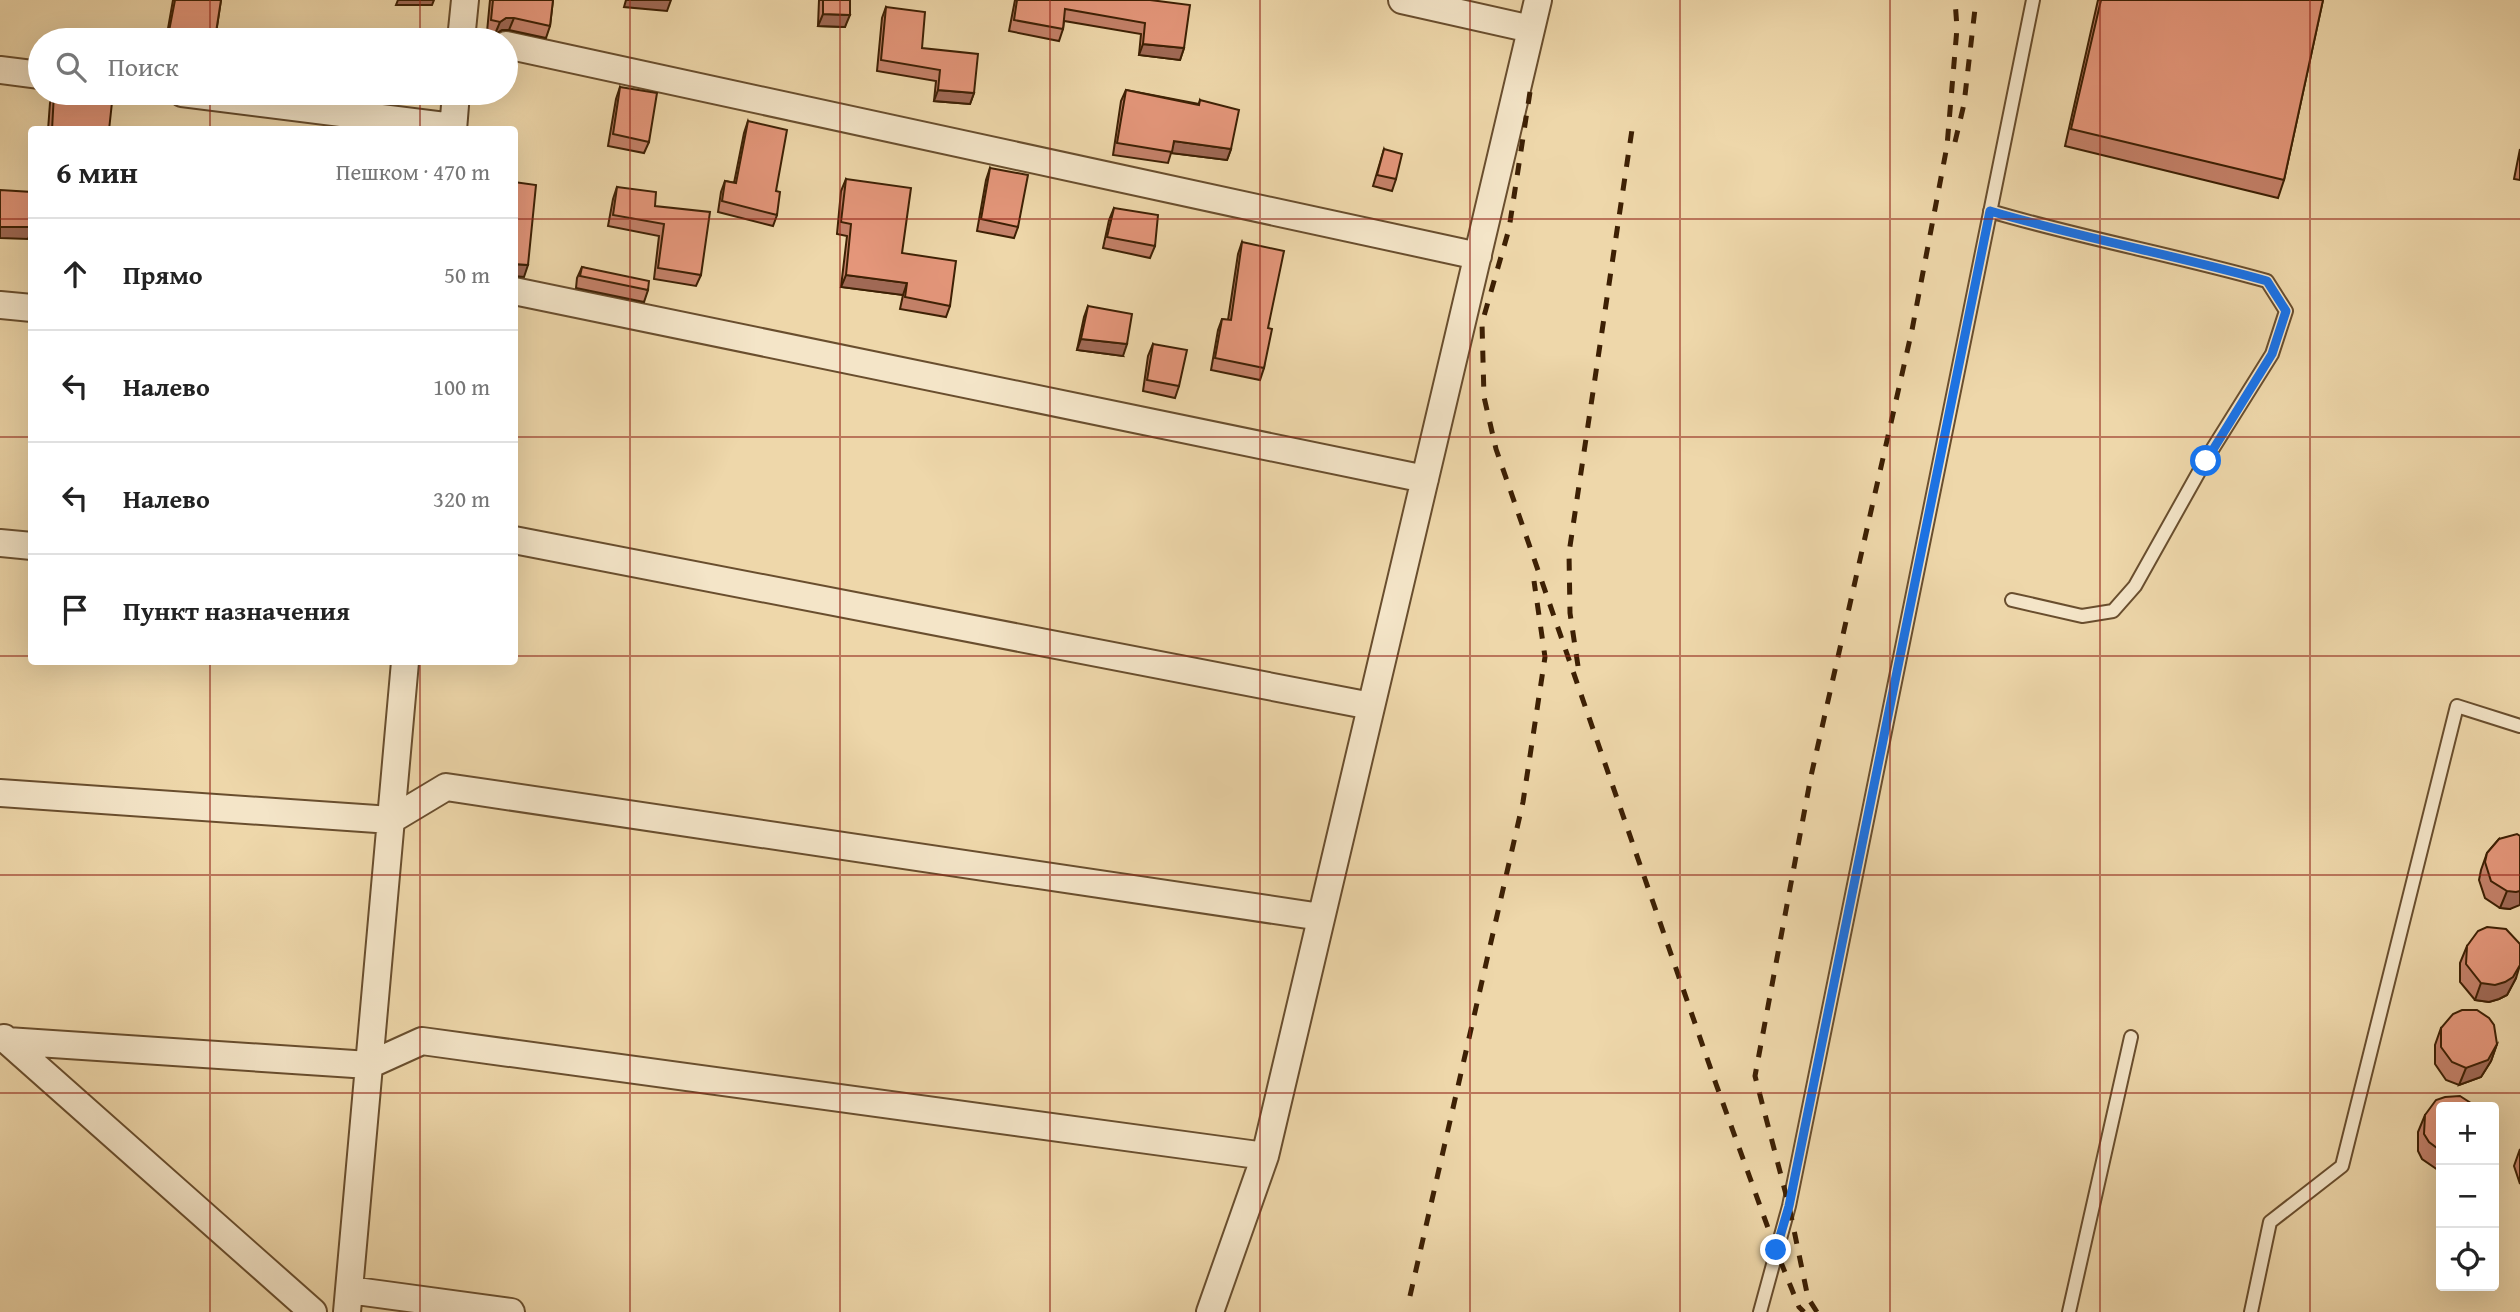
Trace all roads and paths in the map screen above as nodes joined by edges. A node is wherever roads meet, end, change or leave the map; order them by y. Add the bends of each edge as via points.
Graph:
1 (465, 0) edge
2 (1402, 0) edge
3 (1538, 0) edge
4 (2033, 0) edge
5 (467, 28) edge
6 (1531, 29) junction
7 (518, 49) edge
8 (0, 69) edge
9 (28, 73) edge
10 (275, 105) edge
11 (455, 105) edge
12 (438, 126) edge
13 (453, 126) edge
14 (1990, 211) junction
15 (1478, 256) junction
16 (518, 292) edge
17 (0, 305) edge
18 (28, 307) edge
19 (1425, 479) junction
20 (518, 541) edge
21 (0, 543) edge
22 (28, 546) edge
23 (2012, 600) dead end
24 (405, 665) edge
25 (1371, 706) junction
26 (2520, 726) edge
27 (0, 793) edge
28 (391, 820) junction
29 (1321, 917) junction
30 (2130, 1037) dead end
31 (3, 1038) edge
32 (369, 1065) junction
33 (1265, 1156) junction
34 (348, 1301) edge
35 (313, 1312) edge
36 (511, 1312) edge
37 (1210, 1312) edge
38 (1760, 1312) edge
39 (2069, 1312) edge
40 (2251, 1312) edge

1 - 5 street
2 - 6 street
3 - 6 street
4 - 14 lane
6 - 15 street
7 - 15 street
8 - 9 street
10 - 12 street
11 - 13 street
14 - 23 lane via 2267,281 2286,311 2272,354 2135,586 2113,611 2082,616
14 - 38 lane via 1789,1206
15 - 19 street
16 - 19 street
17 - 18 street
19 - 25 street
20 - 25 street
21 - 22 street
24 - 28 street
25 - 29 street
26 - 40 lane via 2456,706 2342,1166 2270,1222
27 - 28 street
28 - 29 street via 446,787
28 - 32 street
29 - 33 street
30 - 39 lane
31 - 32 street
31 - 35 street
32 - 33 street via 422,1041
32 - 34 street
33 - 37 street
34 - 36 street

